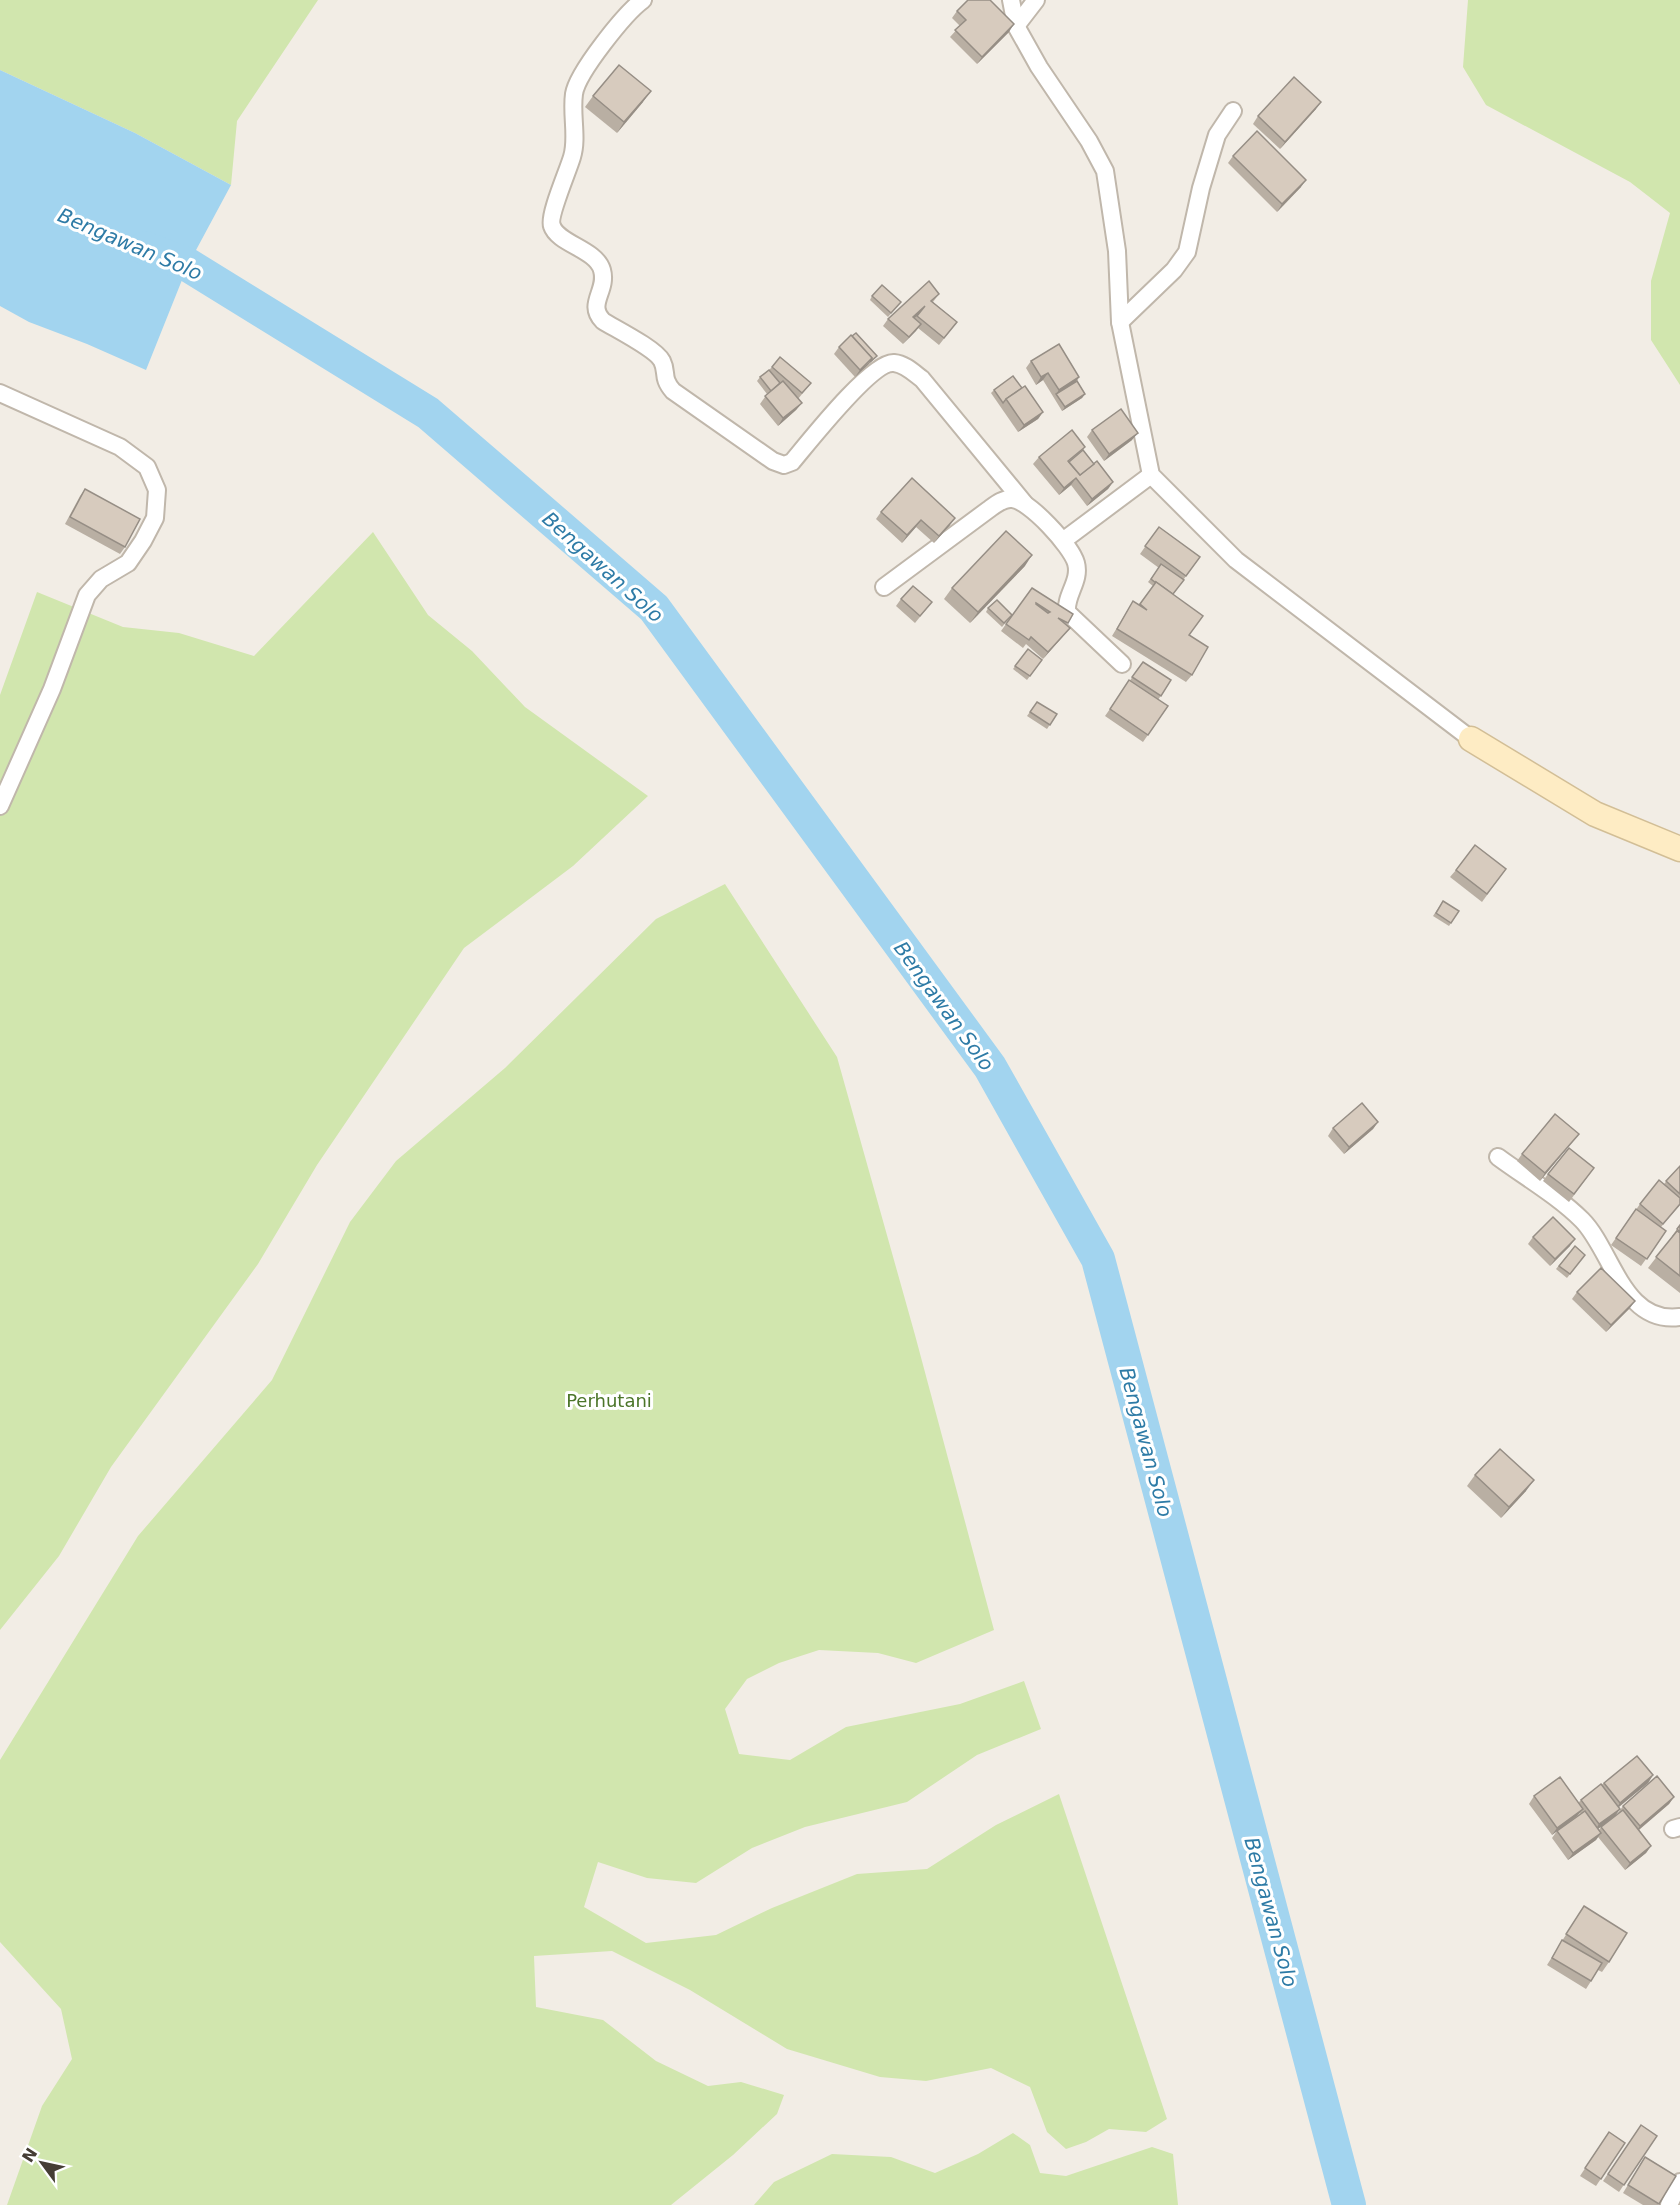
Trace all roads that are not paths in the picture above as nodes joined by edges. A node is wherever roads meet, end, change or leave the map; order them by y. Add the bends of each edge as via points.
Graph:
1 (643, 0) edge
2 (1011, 0) edge
3 (1036, 0) edge
4 (1016, 26) junction
5 (1233, 111) dead end
6 (1120, 322) junction
7 (0, 393) edge
8 (1151, 474) junction
9 (1025, 504) junction
10 (1064, 540) junction
11 (884, 586) dead end
12 (1122, 664) dead end
13 (1471, 739) joint
14 (0, 806) edge
15 (1680, 849) edge
16 (1498, 1157) dead end
17 (1680, 1317) edge
18 (1680, 2182) edge
19 (1669, 2205) edge

1 - 9 street via 611,33 574,90 575,148 551,213 555,233 597,261 602,270 597,314 654,352 662,361 665,382 673,391 784,465 792,462 878,368 893,362 906,367 922,380
2 - 4 street
3 - 4 street
4 - 6 street via 1105,171 1117,251
5 - 6 street via 1217,135 1187,252 1174,270
6 - 8 street
7 - 14 street via 120,447 147,467 157,490 155,518 143,542 128,563 101,579 87,595 52,689
8 - 10 street
8 - 13 street via 1236,560
9 - 10 street
9 - 11 street via 1014,498 1005,499
10 - 12 street via 1076,563 1077,577 1066,604 1067,612
13 - 15 main road via 1595,814
16 - 17 street via 1592,1230 1605,1258 1642,1308
18 - 19 street

